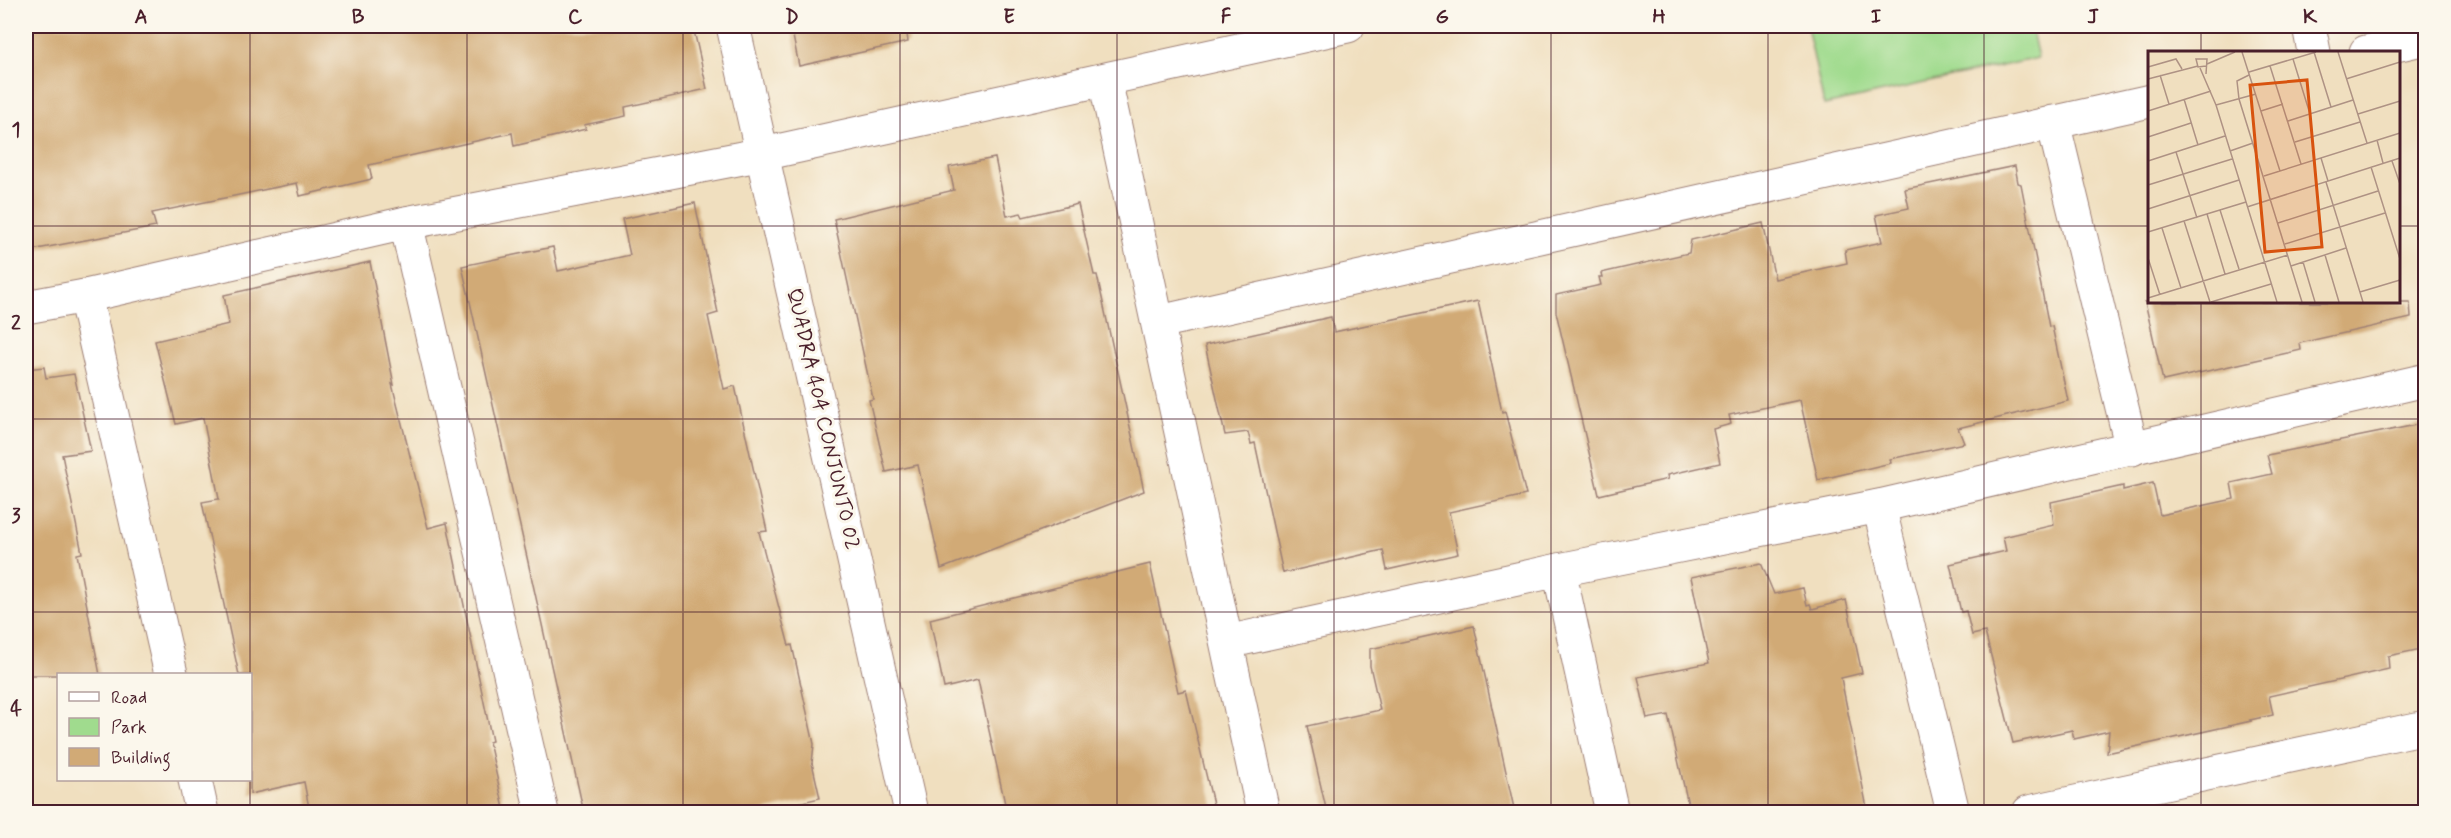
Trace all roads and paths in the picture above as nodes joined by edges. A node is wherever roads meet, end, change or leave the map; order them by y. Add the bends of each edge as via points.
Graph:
1 (733, 26) edge
2 (1348, 26) edge
3 (2309, 26) edge
4 (2426, 38) edge
5 (2314, 51) edge
6 (2370, 51) edge
7 (1105, 80) junction
8 (2148, 101) edge
9 (2053, 122) junction
10 (763, 154) junction
11 (406, 223) junction
12 (85, 296) junction
13 (26, 307) edge
14 (1159, 322) junction
15 (2426, 380) edge
16 (2132, 449) junction
17 (1879, 506) junction
18 (1559, 570) junction
19 (1227, 642) junction
20 (171, 673) edge
21 (2426, 727) edge
22 (195, 781) edge
23 (202, 813) edge
24 (542, 813) edge
25 (911, 813) edge
26 (1263, 813) edge
27 (1612, 813) edge
28 (1953, 813) edge
29 (2030, 813) edge

1 - 10 street, QUADRA 404 CONJUNTO 02
2 - 7 street
3 - 5 street
4 - 6 street
7 - 10 street
7 - 14 street
8 - 9 street
9 - 14 street
9 - 16 street
10 - 11 street
10 - 25 street, QUADRA 404 CONJUNTO 02
11 - 12 street
11 - 24 street
12 - 13 street
12 - 20 street
14 - 19 street
15 - 16 street
16 - 17 street
17 - 18 street
17 - 28 street
18 - 19 street
18 - 27 street
19 - 26 street
21 - 29 street
22 - 23 street

